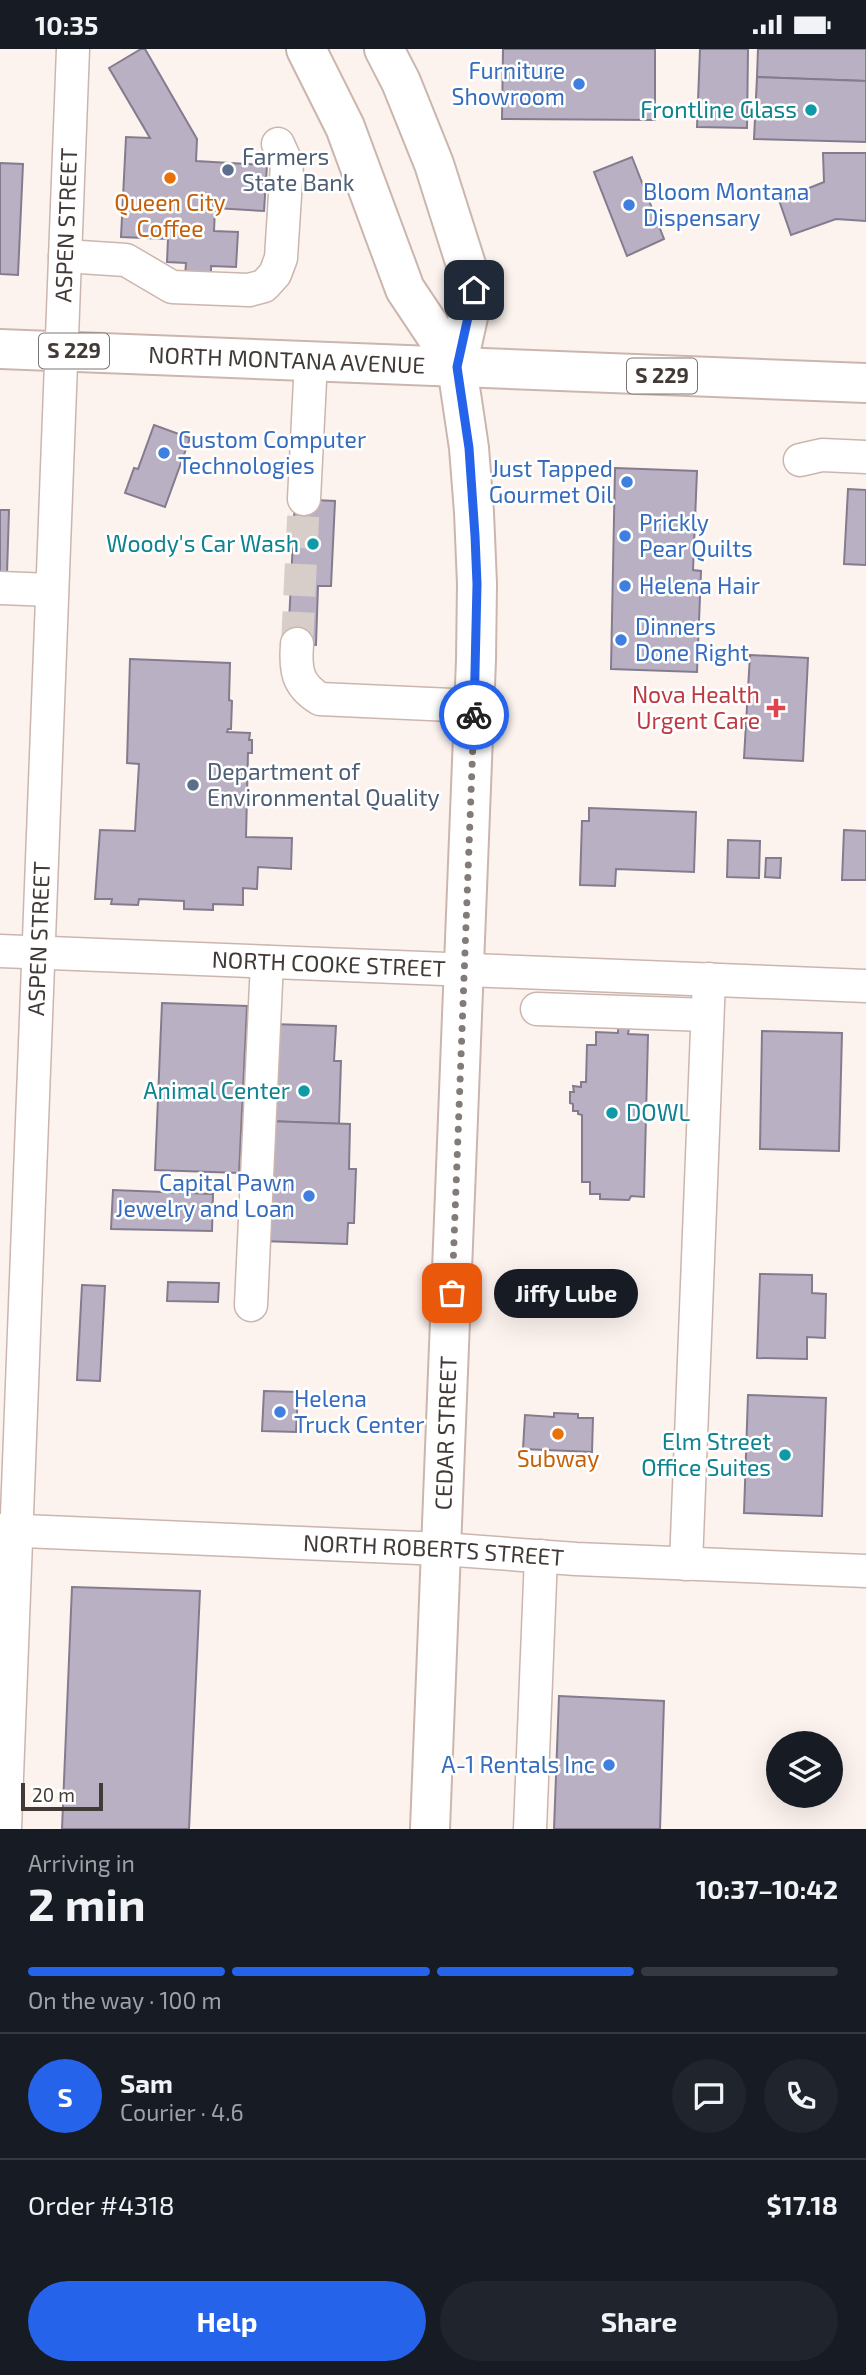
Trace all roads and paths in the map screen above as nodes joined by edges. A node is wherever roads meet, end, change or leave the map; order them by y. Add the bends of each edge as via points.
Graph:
1 (73, 49) edge
2 (306, 49) edge
3 (384, 49) edge
4 (278, 144) dead end
5 (65, 256) junction
6 (0, 349) edge
7 (61, 350) junction
8 (311, 361) junction
9 (457, 367) junction
10 (866, 383) edge
11 (866, 457) edge
12 (800, 460) dead end
13 (304, 499) tunnel mouth
14 (0, 588) edge
15 (52, 590) junction
16 (297, 643) tunnel mouth
17 (474, 705) junction
18 (0, 951) edge
19 (38, 953) junction
20 (267, 962) junction
21 (464, 969) junction
22 (709, 979) junction
23 (866, 986) edge
24 (537, 1009) dead end
25 (707, 1015) junction
26 (251, 1304) dead end
27 (8, 1530) edge
28 (442, 1549) junction
29 (541, 1556) junction
30 (686, 1564) junction
31 (866, 1571) edge
32 (5, 1829) edge
33 (430, 1829) edge
34 (530, 1829) edge

1 - 5 street, ASPEN STREET
2 - 9 main road via 345,127 405,289
3 - 9 main road via 433,165 474,290
4 - 5 street via 287,164 281,258 264,286 249,291 172,287 126,260
5 - 7 street, ASPEN STREET
6 - 7 main road, NORTH MONTANA AVENUE / S 229
7 - 8 main road, NORTH MONTANA AVENUE / S 229
7 - 15 street, ASPEN STREET
8 - 9 main road, NORTH MONTANA AVENUE / S 229
8 - 13 street
9 - 10 main road, NORTH MONTANA AVENUE / S 229
9 - 17 main road, CEDAR STREET via 475,536
11 - 12 street via 822,455
14 - 15 street
15 - 19 street, ASPEN STREET
16 - 17 street via 299,676 306,690 320,699
17 - 21 main road, CEDAR STREET
18 - 19 street, NORTH COOKE STREET
19 - 20 street, NORTH COOKE STREET
19 - 27 street, ASPEN STREET
20 - 21 street, NORTH COOKE STREET
20 - 26 street
21 - 22 street, NORTH COOKE STREET
21 - 28 main road, CEDAR STREET
22 - 23 street, NORTH COOKE STREET
22 - 25 street
24 - 25 street
25 - 30 street
27 - 28 street, NORTH ROBERTS STREET
27 - 32 street, ASPEN STREET
28 - 29 street, NORTH ROBERTS STREET
28 - 33 main road, CEDAR STREET
29 - 30 street, NORTH ROBERTS STREET
29 - 34 street
30 - 31 street, NORTH ROBERTS STREET

